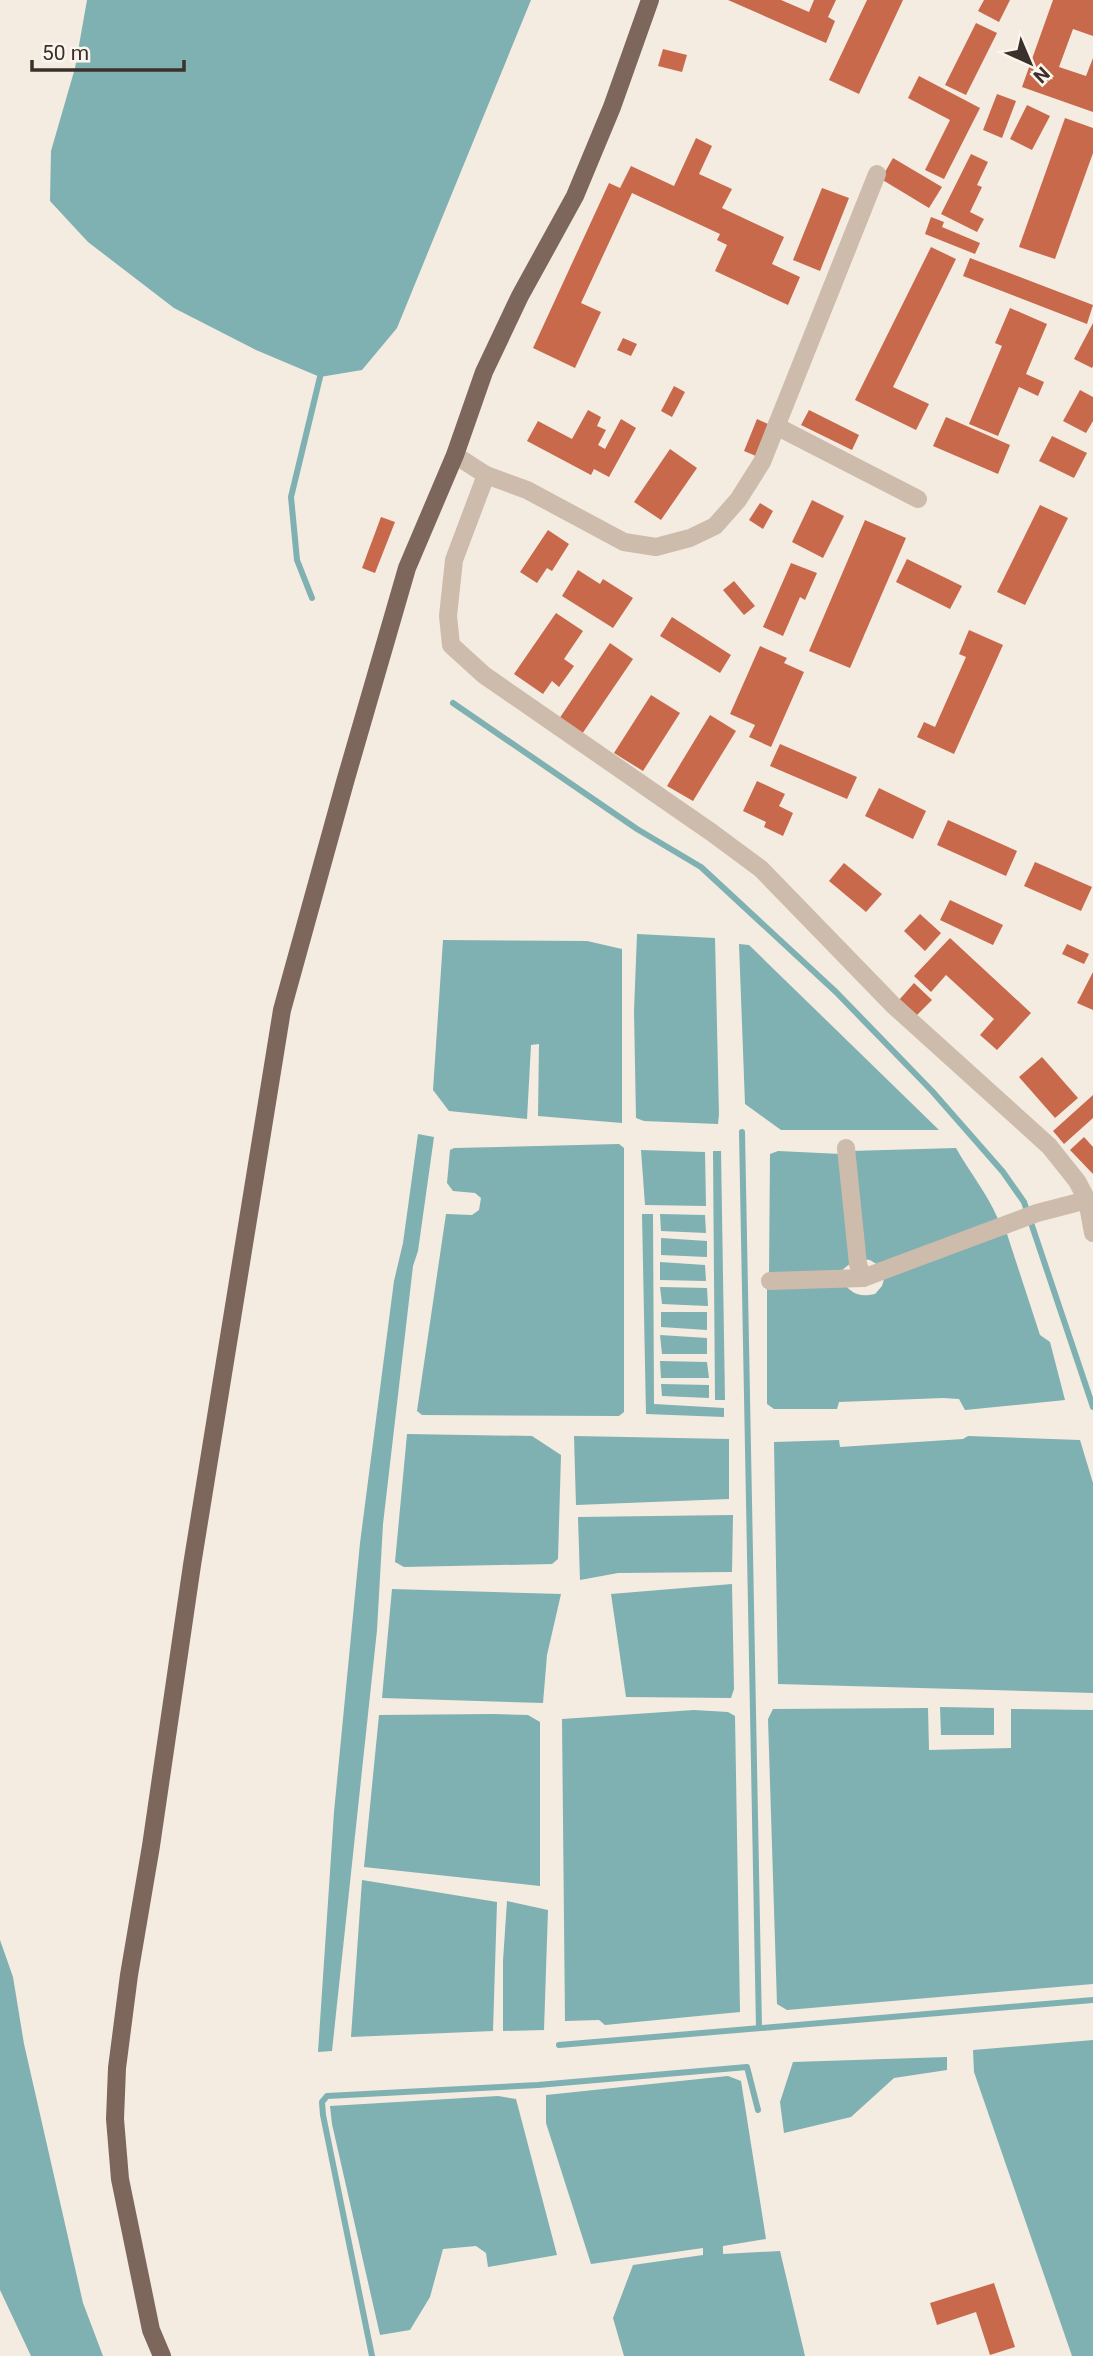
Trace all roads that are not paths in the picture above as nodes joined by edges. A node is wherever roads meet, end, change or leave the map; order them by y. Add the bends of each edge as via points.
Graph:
1 (650, 0) edge
2 (877, 174) dead end
3 (776, 426) junction
4 (455, 455) junction
5 (486, 475) junction
6 (918, 499) dead end
7 (846, 1148) dead end
8 (1087, 1200) junction
9 (1093, 1233) edge
10 (863, 1278) junction
11 (770, 1280) dead end
12 (162, 2356) edge

1 - 4 main road via 580,183 484,372
2 - 3 street
3 - 5 street via 762,462 715,526 656,547 624,542 527,490
3 - 6 street
4 - 5 street
4 - 12 main road via 408,568 282,1010 192,1565 129,1975 115,2119 120,2179 151,2330
5 - 8 street via 454,560 448,616 451,645 484,675 761,869 893,1005 1049,1146
7 - 10 street
8 - 9 street
8 - 10 street via 1037,1213
10 - 11 street

